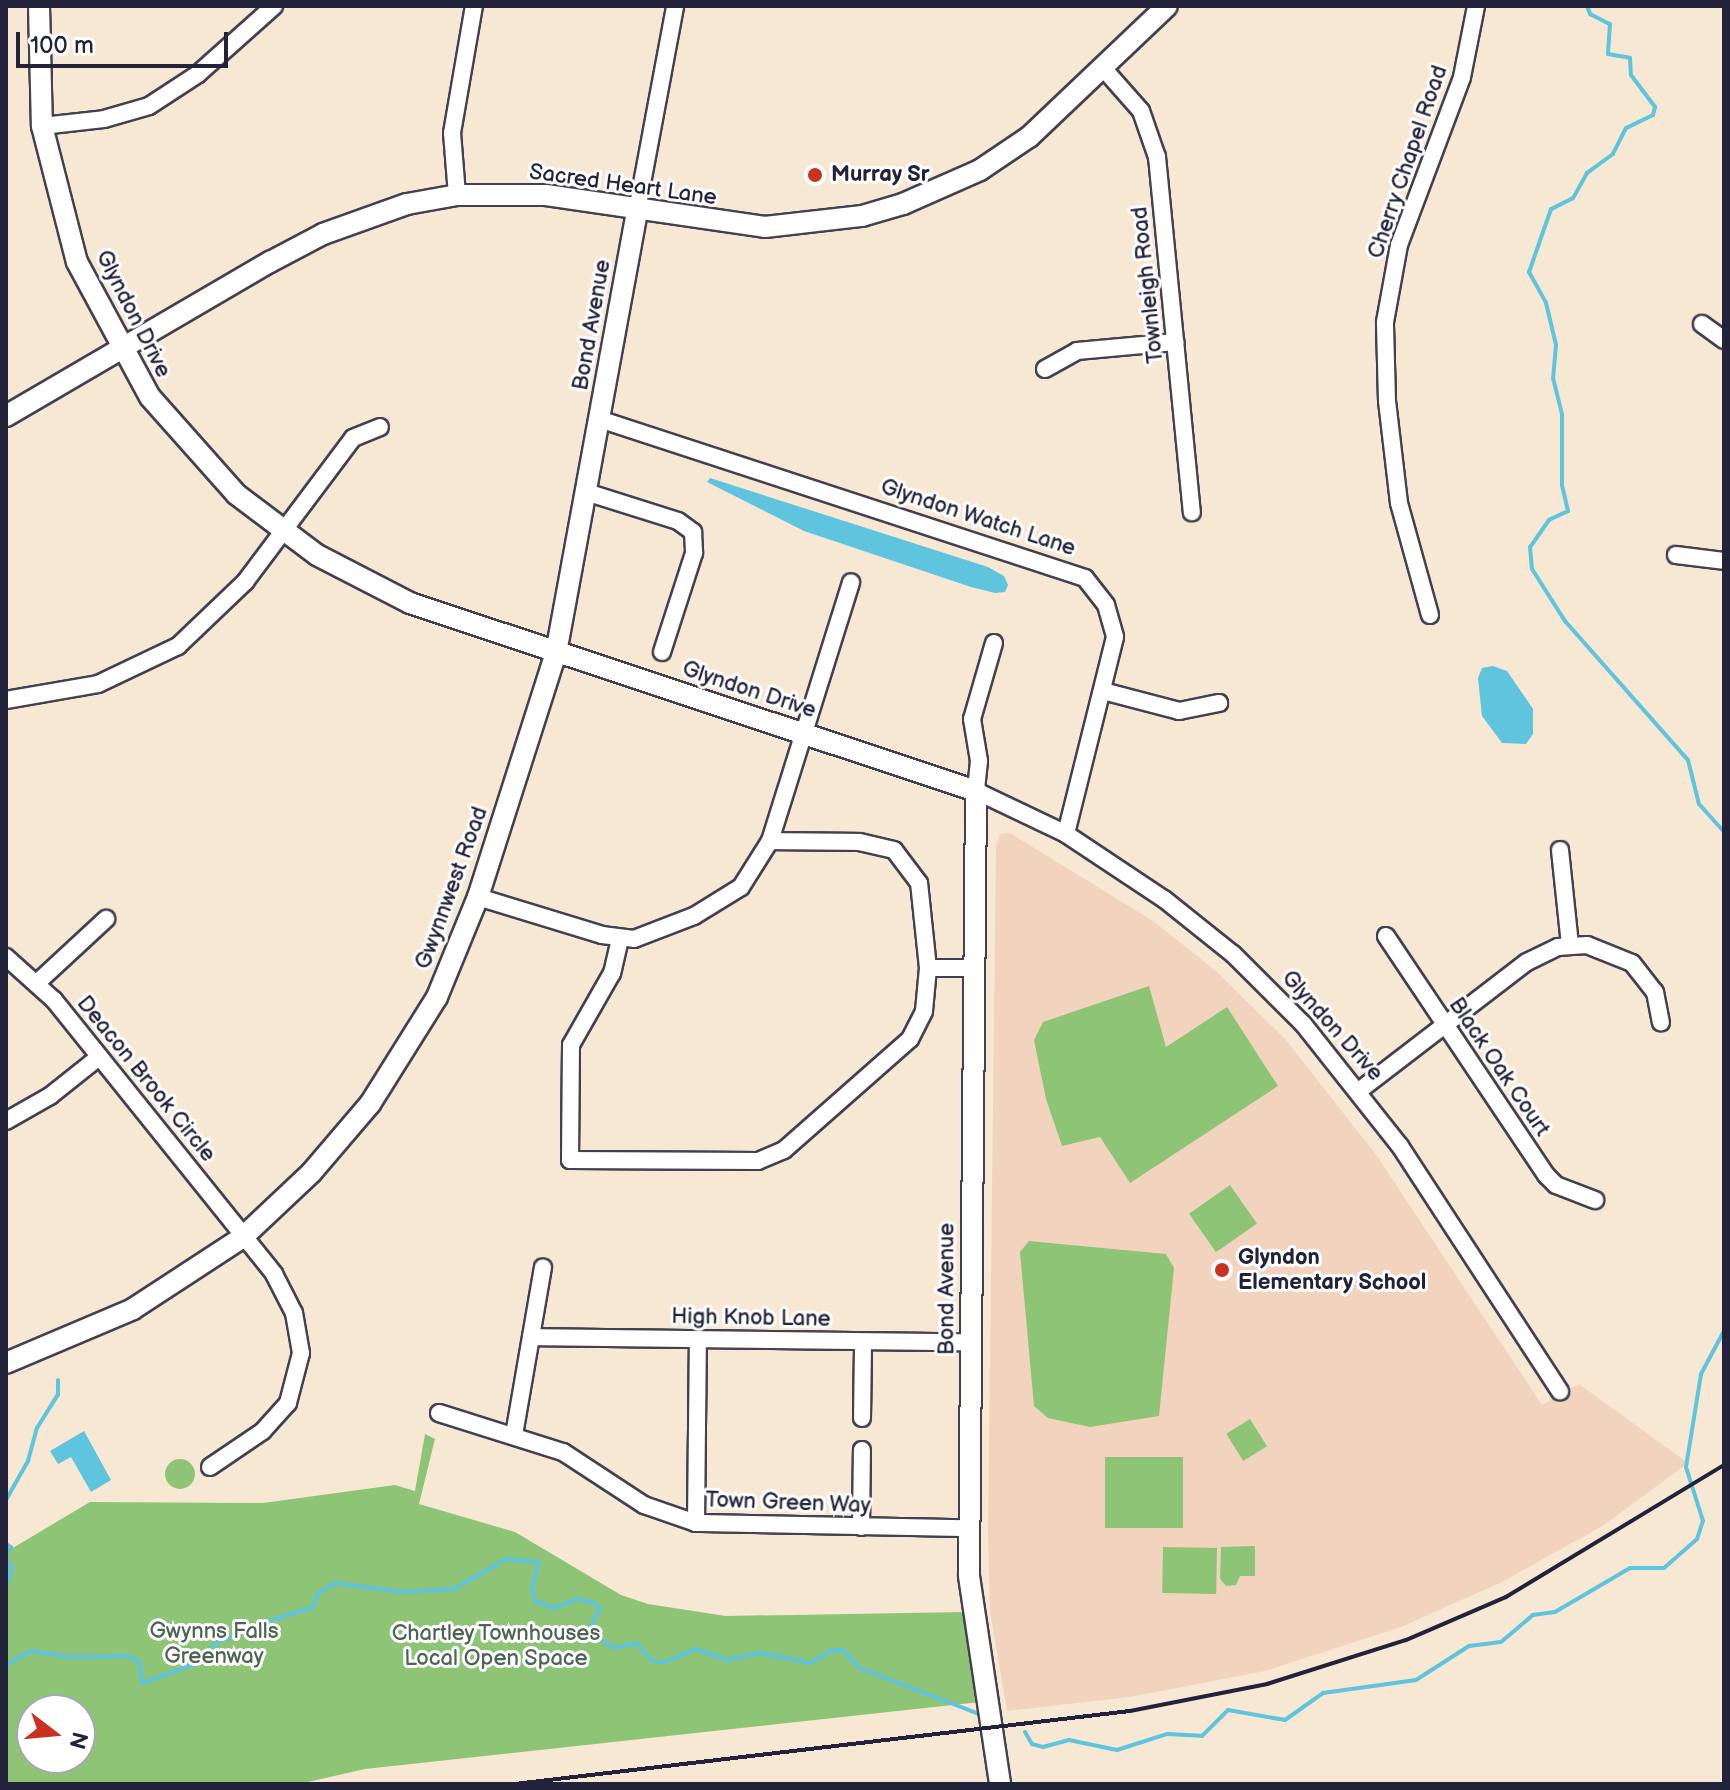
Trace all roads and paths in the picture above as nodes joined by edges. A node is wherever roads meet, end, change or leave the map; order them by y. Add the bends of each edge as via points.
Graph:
1 (39, 6) edge
2 (274, 6) edge
3 (474, 6) edge
4 (675, 6) edge
5 (1167, 6) edge
6 (1476, 6) edge
7 (1104, 69) junction
8 (42, 126) junction
9 (457, 195) junction
10 (637, 210) junction
11 (1702, 324) dead end
12 (1724, 340) edge
13 (1176, 342) junction
14 (120, 349) junction
15 (1045, 369) dead end
16 (6, 416) edge
17 (599, 419) junction
18 (380, 427) dead end
19 (586, 492) junction
20 (1192, 512) dead end
21 (282, 531) junction
22 (1676, 555) dead end
23 (1724, 561) edge
24 (851, 582) dead end
25 (1430, 615) dead end
26 (994, 643) dead end
27 (662, 652) dead end
28 (556, 653) junction
29 (1103, 691) junction
30 (6, 700) edge
31 (1219, 703) dead end
32 (803, 733) junction
33 (976, 791) junction
34 (1066, 834) junction
35 (770, 841) junction
36 (1560, 850) dead end
37 (478, 897) junction
38 (106, 919) dead end
39 (1386, 936) dead end
40 (620, 939) junction
41 (1570, 945) junction
42 (6, 957) edge
43 (928, 968) junction
44 (974, 968) junction
45 (38, 982) junction
46 (1661, 1022) dead end
47 (1442, 1023) junction
48 (99, 1057) junction
49 (1360, 1090) junction
50 (6, 1121) edge
51 (1595, 1200) dead end
52 (243, 1237) junction
53 (543, 1267) dead end
54 (531, 1337) junction
55 (698, 1340) junction
56 (863, 1342) junction
57 (970, 1342) junction
58 (6, 1363) edge
59 (1560, 1391) dead end
60 (439, 1413) dead end
61 (862, 1418) dead end
62 (514, 1435) junction
63 (862, 1450) dead end
64 (210, 1467) dead end
65 (696, 1523) junction
66 (861, 1527) junction
67 (968, 1528) junction
68 (1000, 1784) edge

1 - 8 street, Glyndon Drive
2 - 8 street via 198,74 149,106 104,119
3 - 9 street via 452,133
4 - 10 street, Bond Avenue
5 - 7 street, Sacred Heart Lane
6 - 25 street, Cherry Chapel Road via 1462,77 1399,245 1385,322 1387,401 1399,503
7 - 10 street, Sacred Heart Lane via 1005,155 903,204 828,221 765,227
7 - 13 street, Townleigh Road via 1135,103 1151,132
8 - 14 street, Glyndon Drive via 77,262
9 - 10 street, Sacred Heart Lane via 546,195
9 - 14 street, Sacred Heart Lane via 395,208 323,234
10 - 17 street, Bond Avenue
11 - 12 street
13 - 15 street via 1077,351
13 - 20 street, Townleigh Road
14 - 16 street, Sacred Heart Lane
14 - 21 street, Glyndon Drive via 191,448
17 - 19 street, Bond Avenue
17 - 29 street, Glyndon Watch Lane via 1077,574 1096,590 1112,620 1115,637
18 - 21 street via 353,438
19 - 27 street via 678,521 693,532 694,553
19 - 28 street, Bond Avenue
21 - 28 street, Glyndon Drive via 361,581 410,603
21 - 30 street via 220,610 154,661 98,684
22 - 23 street
24 - 32 street
26 - 33 street via 972,719 979,761
28 - 32 street, Glyndon Drive
28 - 37 street, Gwynnwest Road
29 - 31 street via 1179,711
29 - 34 street, Glyndon Watch Lane
32 - 33 street, Glyndon Drive
32 - 35 street
33 - 34 street, Glyndon Drive
33 - 44 street, Bond Avenue
34 - 49 street, Glyndon Drive via 1164,899 1233,954
35 - 40 street via 758,868 729,896 647,936
35 - 43 street via 859,842 894,850 919,883
36 - 41 street
37 - 40 street
37 - 52 street, Gwynnwest Road via 437,997 390,1076 311,1173
38 - 45 street
39 - 47 street, Black Oak Court
40 - 43 street via 612,973 571,1045 570,1160 770,1158 910,1039 924,1011
41 - 46 street via 1602,949 1632,963 1651,983
41 - 47 street via 1539,954
42 - 45 street, Deacon Brook Circle
43 - 44 street
44 - 57 street, Bond Avenue
45 - 48 street, Deacon Brook Circle
47 - 49 street
47 - 51 street, Black Oak Court via 1546,1175 1556,1185
48 - 50 street via 50,1096
48 - 52 street, Deacon Brook Circle
49 - 59 street, Glyndon Drive
52 - 58 street, Gwynnwest Road via 133,1309
52 - 64 street, Deacon Brook Circle via 274,1274 294,1313 300,1334 299,1374 278,1418
53 - 54 street
54 - 55 street, High Knob Lane
54 - 62 street
55 - 56 street, High Knob Lane
55 - 65 street
56 - 57 street, High Knob Lane
56 - 61 street
57 - 67 street, Bond Avenue
60 - 62 street, Town Green Way
62 - 65 street, Town Green Way via 580,1460 644,1505
63 - 66 street
65 - 66 street, Town Green Way
66 - 67 street, Town Green Way
67 - 68 street, Bond Avenue via 972,1615

